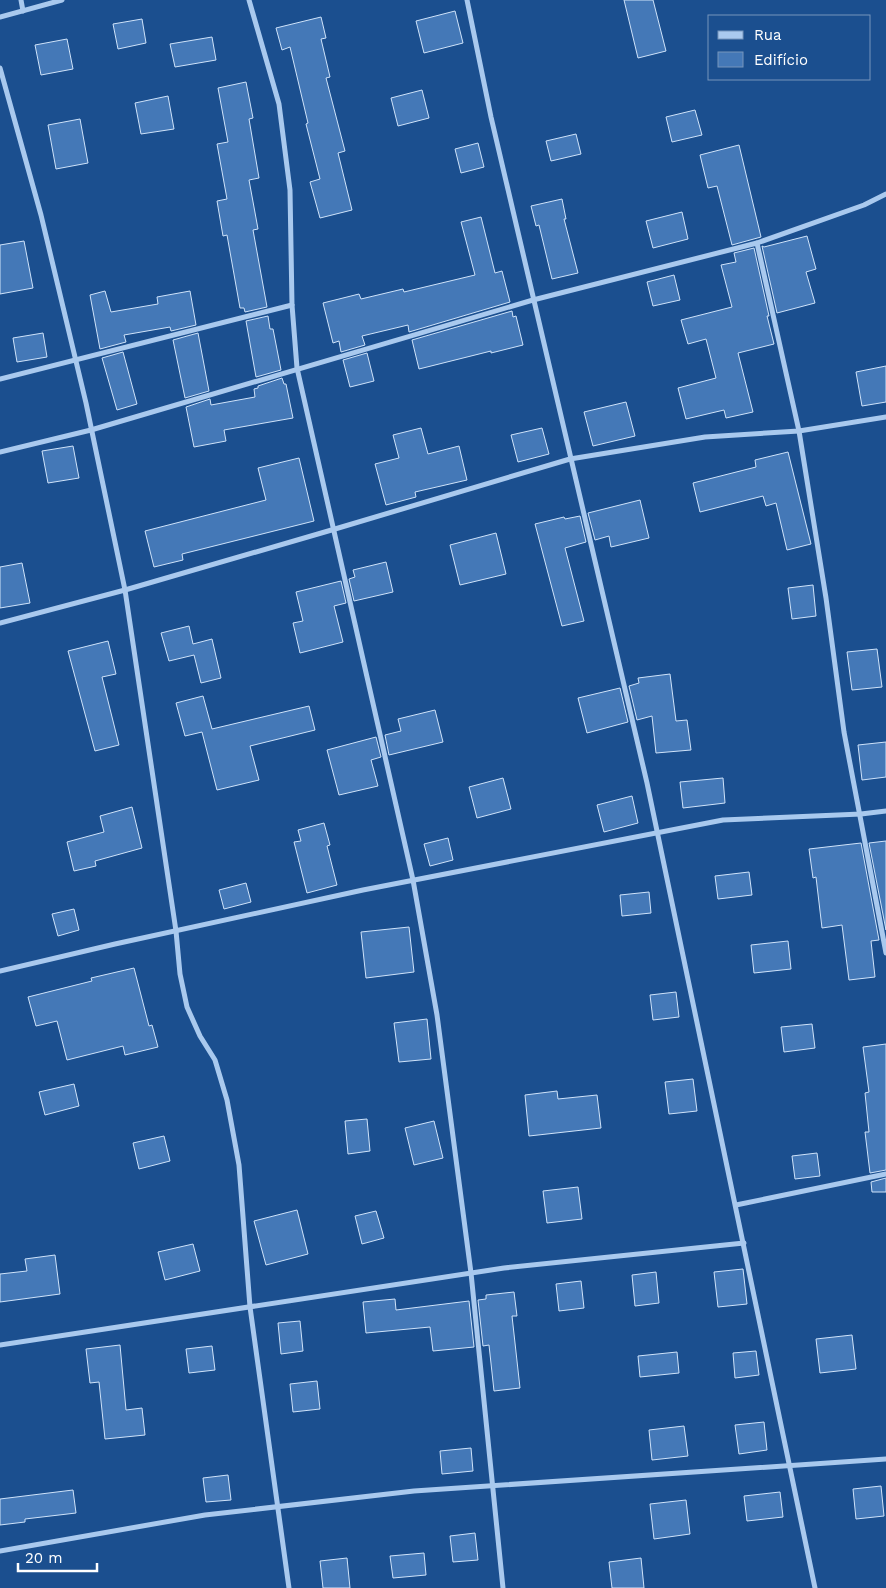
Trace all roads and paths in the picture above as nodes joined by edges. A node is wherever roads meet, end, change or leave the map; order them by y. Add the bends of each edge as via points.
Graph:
1 (21, 0) edge
2 (62, 0) edge
3 (249, 0) edge
4 (468, 0) edge
5 (23, 11) junction
6 (0, 17) edge
7 (0, 68) edge
8 (886, 194) edge
9 (757, 244) junction
10 (533, 300) junction
11 (292, 305) junction
12 (76, 361) junction
13 (297, 368) junction
14 (0, 379) edge
15 (886, 417) edge
16 (91, 430) junction
17 (799, 431) junction
18 (0, 452) edge
19 (570, 459) junction
20 (335, 529) junction
21 (125, 590) junction
22 (0, 623) edge
23 (886, 811) edge
24 (861, 814) junction
25 (657, 832) junction
26 (413, 880) junction
27 (176, 931) junction
28 (886, 954) edge
29 (0, 971) edge
30 (886, 1174) edge
31 (736, 1205) junction
32 (744, 1243) junction
33 (471, 1273) junction
34 (250, 1307) junction
35 (0, 1345) edge
36 (886, 1459) edge
37 (790, 1466) junction
38 (493, 1486) junction
39 (278, 1507) junction
40 (0, 1550) edge
41 (289, 1588) edge
42 (503, 1588) edge
43 (816, 1588) edge

1 - 5 street
2 - 5 street
3 - 11 street via 279,104 290,190
4 - 10 street
5 - 6 street
7 - 12 street via 41,215
8 - 9 street
9 - 10 street
9 - 17 street
10 - 13 street
10 - 19 street
11 - 12 street
11 - 13 street
12 - 14 street
12 - 16 street
13 - 16 street
13 - 20 street
15 - 17 street
16 - 18 street
16 - 21 street
17 - 19 street via 705,437
17 - 24 street via 844,732
19 - 20 street
19 - 25 street
20 - 21 street
20 - 26 street
21 - 22 street
21 - 27 street
23 - 24 street
24 - 25 street via 722,820
24 - 28 street
25 - 26 street
25 - 31 street
26 - 27 street
26 - 33 street via 437,1015
27 - 29 street
27 - 34 street via 187,1007 215,1060 227,1100 239,1165
30 - 31 street
31 - 32 street
32 - 33 street
32 - 37 street
33 - 34 street
33 - 38 street
34 - 35 street
34 - 39 street
36 - 37 street
37 - 38 street
37 - 43 street
38 - 39 street via 414,1491
38 - 42 street
39 - 40 street via 205,1515
39 - 41 street

